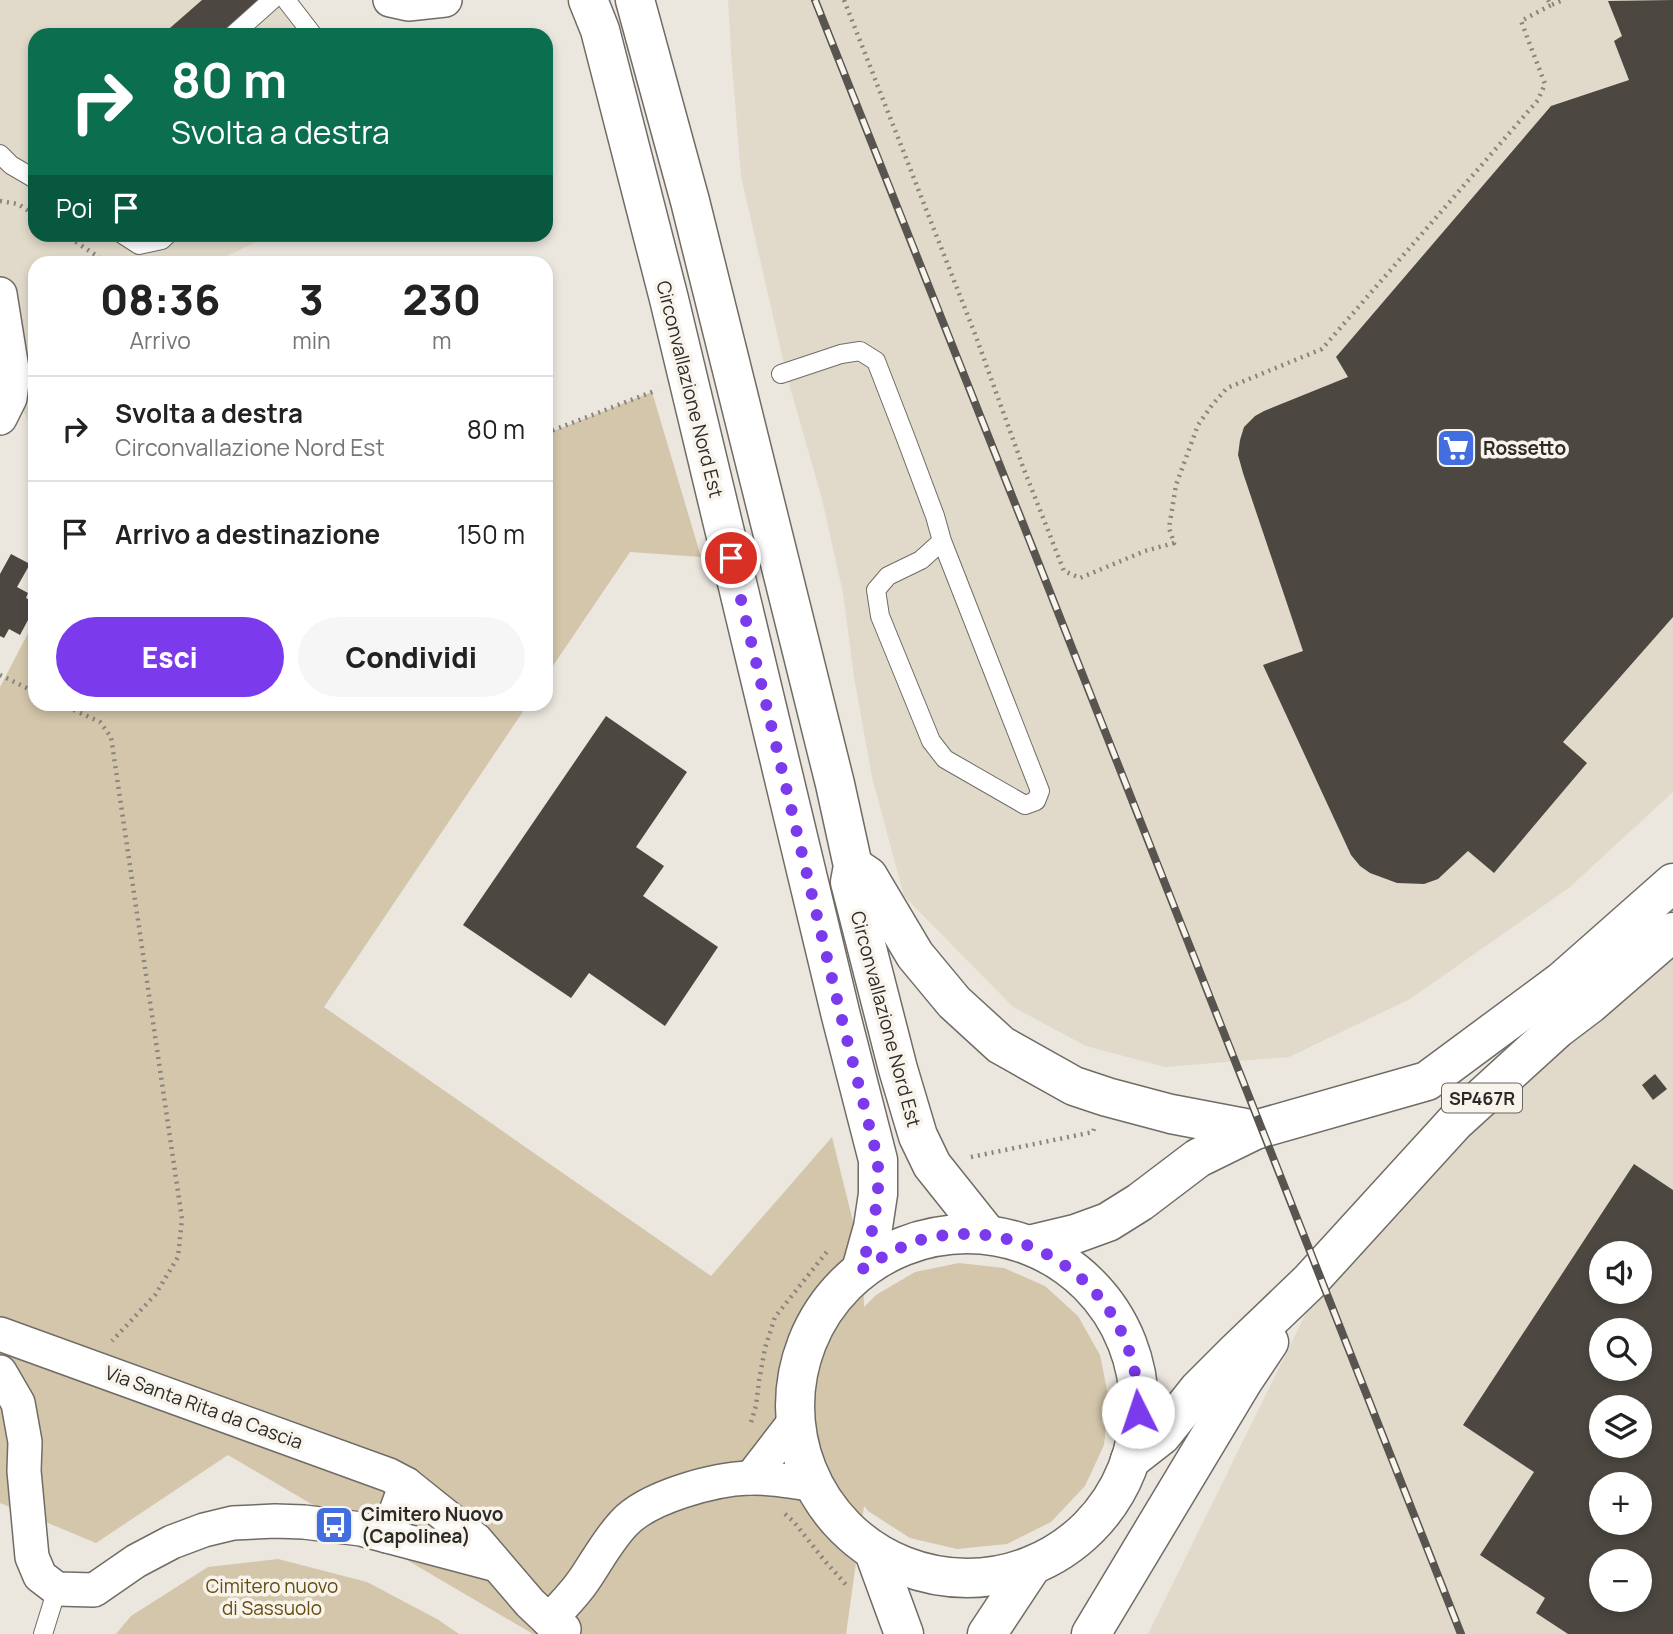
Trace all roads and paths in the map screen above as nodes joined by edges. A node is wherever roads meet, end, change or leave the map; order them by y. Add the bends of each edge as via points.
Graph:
1 (272, 0) edge
2 (286, 0) edge
3 (390, 0) edge
4 (444, 0) edge
5 (588, 0) edge
6 (635, 0) edge
7 (844, 0) edge
8 (1563, 0) edge
9 (1549, 2) edge
10 (241, 28) edge
11 (308, 28) edge
12 (0, 154) edge
13 (28, 175) edge
14 (0, 201) edge
15 (28, 210) edge
16 (76, 242) edge
17 (134, 242) edge
18 (153, 242) edge
19 (97, 256) edge
20 (0, 294) edge
21 (780, 374) dead end
22 (658, 390) dead end
23 (0, 418) edge
24 (553, 430) edge
25 (942, 541) junction
26 (0, 675) edge
27 (28, 689) edge
28 (76, 711) edge
29 (853, 866) junction
30 (1673, 883) edge
31 (1673, 932) edge
32 (1255, 1130) junction
33 (987, 1234) junction
34 (1030, 1245) junction
35 (861, 1270) junction
36 (1309, 1282) junction
37 (0, 1334) edge
38 (111, 1343) dead end
39 (0, 1372) edge
40 (795, 1421) junction
41 (1130, 1460) junction
42 (751, 1478) junction
43 (813, 1484) junction
44 (406, 1485) junction
45 (775, 1507) dead end
46 (387, 1536) junction
47 (874, 1552) junction
48 (497, 1565) junction
49 (1032, 1566) junction
50 (849, 1588) dead end
51 (57, 1589) junction
52 (43, 1634) edge
53 (904, 1634) edge
54 (987, 1634) edge
55 (1091, 1634) edge

1 - 10 lane
2 - 11 lane
3 - 4 street via 408,4
5 - 35 main road, Circonvallazione Nord Est via 600,30 665,286 878,1160 873,1227
6 - 29 main road, Circonvallazione Nord Est via 690,201
7 - 9 path via 1064,571 1080,578 1174,542 1169,528 1176,485 1198,425 1212,405 1227,388 1322,349 1538,100 1545,84 1521,21
8 - 9 path
12 - 13 lane
14 - 15 path
16 - 19 path
17 - 18 lane
20 - 23 street via 13,375 10,398
21 - 25 lane via 860,351 876,361
22 - 24 path
25 - 25 lane via 921,560 888,576 876,590 880,616 931,741 945,759 1025,805 1036,801 1040,791
26 - 27 path
28 - 38 path via 100,722 111,737 183,1219 178,1257 155,1295
29 - 32 main road, Circonvallazione Nord Est via 868,876 915,955 946,993 1002,1045 1085,1090 1171,1114
29 - 33 main road, Circonvallazione Nord Est via 849,883 918,1136 932,1165
30 - 32 main road, SP467R via 1562,982 1427,1081
31 - 36 main road, SP467R via 1455,1122
32 - 34 main road, SP467R via 1198,1158 1108,1223
33 - 34 main road
33 - 35 main road via 927,1238 892,1251
34 - 41 main road via 1084,1280 1123,1332 1139,1396
35 - 40 main road via 836,1294 803,1354 795,1387
36 - 41 main road, SP467R via 1198,1390 1162,1435
36 - 55 main road, SP467R via 1243,1381 1155,1544
37 - 44 street, Via Santa Rita da Cascia
39 - 51 street via 18,1403 25,1442 32,1557 40,1576
40 - 42 street
40 - 43 main road
41 - 49 main road via 1102,1513 1082,1535
42 - 43 street, Via Santa Rita da Cascia
42 - 48 street, Via Santa Rita da Cascia via 720,1480 682,1492 652,1503 626,1520 556,1625
43 - 47 main road via 849,1533
44 - 46 street
44 - 48 street, Via Santa Rita da Cascia via 476,1540
45 - 50 path via 794,1522
46 - 48 street
46 - 51 street via 304,1522 233,1523 172,1542 94,1590
47 - 49 main road via 911,1570 951,1578 992,1577
47 - 53 main road
49 - 54 main road
51 - 52 lane

